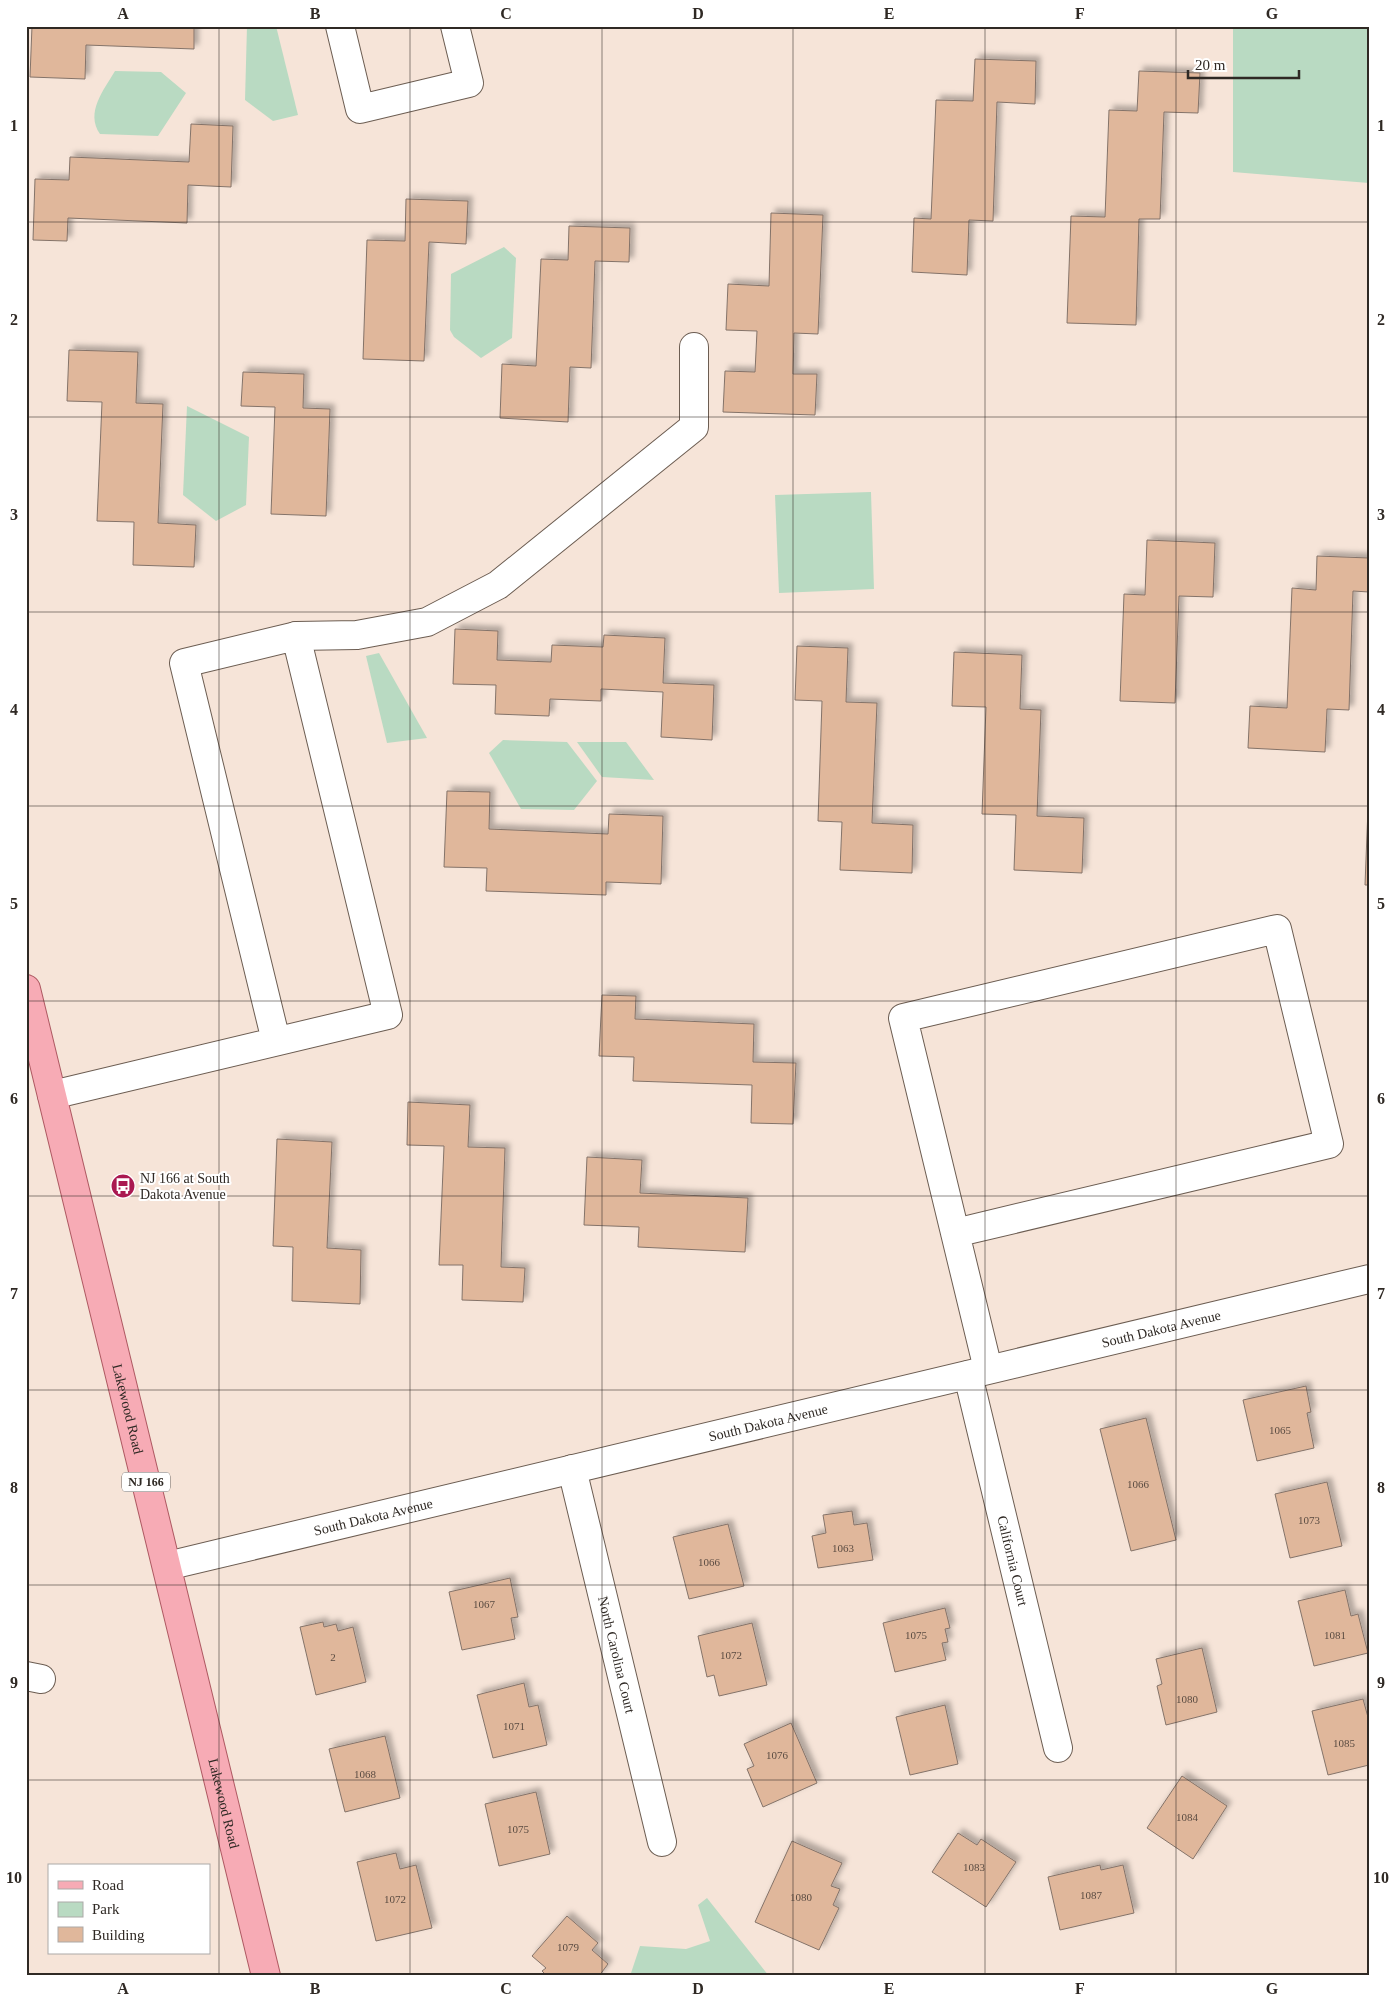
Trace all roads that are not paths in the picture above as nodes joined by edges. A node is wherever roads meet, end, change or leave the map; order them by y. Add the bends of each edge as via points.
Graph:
1 (340, 26) edge
2 (455, 26) edge
3 (694, 346) dead end
4 (296, 636) junction
5 (26, 989) edge
6 (276, 1041) junction
7 (52, 1095) junction
8 (956, 1233) junction
9 (1369, 1278) edge
10 (978, 1372) junction
11 (572, 1469) junction
12 (167, 1566) junction
13 (1058, 1748) dead end
14 (662, 1842) dead end
15 (266, 1976) edge

1 - 2 street via 360,109 469,83
3 - 4 street via 694,427 498,585 427,622 357,635
4 - 6 street via 184,663
4 - 6 street via 388,1015
5 - 7 main road, Lakewood Road / NJ 166
6 - 7 street
7 - 12 main road, Lakewood Road / NJ 166
8 - 8 street, California Court via 903,1018 1277,928 1329,1144
8 - 10 street, California Court
9 - 10 street, South Dakota Avenue
10 - 11 street, South Dakota Avenue
10 - 13 street, California Court
11 - 12 street, South Dakota Avenue
11 - 14 street, North Carolina Court
12 - 15 main road, Lakewood Road / NJ 166

